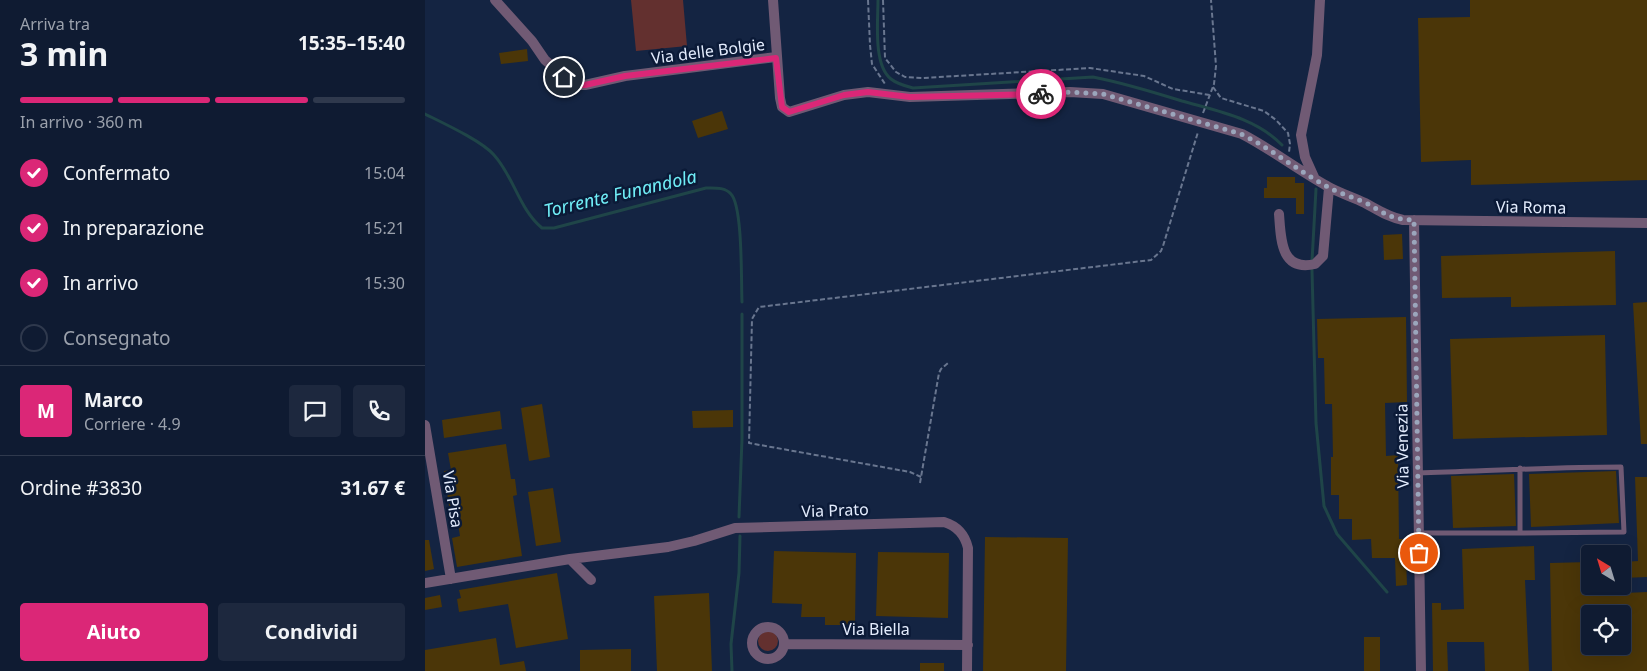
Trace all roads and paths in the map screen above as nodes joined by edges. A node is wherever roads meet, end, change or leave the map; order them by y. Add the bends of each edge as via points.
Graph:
1 (495, 0) edge
2 (773, 0) edge
3 (868, 0) edge
4 (883, 0) edge
5 (1211, 0) edge
6 (1320, 0) edge
7 (776, 58) junction
8 (884, 84) dead end
9 (1213, 87) junction
10 (1209, 96) junction
11 (1201, 120) junction
12 (1290, 144) dead end
13 (1315, 179) junction
14 (1329, 188) junction
15 (1279, 214) dead end
16 (1414, 220) junction
17 (1647, 223) edge
18 (948, 363) dead end
19 (425, 425) edge
20 (1519, 468) junction
21 (1418, 473) junction
22 (921, 477) junction
23 (920, 483) dead end
24 (1419, 533) junction
25 (1520, 533) junction
26 (570, 558) junction
27 (451, 579) junction
28 (591, 580) dead end
29 (425, 583) edge
30 (785, 644) dead end
31 (968, 645) junction
32 (967, 671) edge
33 (1421, 671) edge

1 - 7 street, Via delle Bolgie via 545,60 574,85
2 - 7 street
3 - 8 path via 872,64
4 - 10 path via 885,58 896,72 905,77 1090,68 1144,76 1173,89
5 - 9 path via 1216,66
6 - 13 street via 1317,55 1301,135 1305,157
7 - 11 street, Via delle Bolgie via 782,107 789,112 844,95 868,92 910,97 1070,92 1103,94
9 - 10 path
9 - 12 path via 1221,98 1264,111 1288,133
10 - 11 path
11 - 13 street, Via delle Bolgie via 1241,134
11 - 22 path via 1163,246 1151,260 757,309 752,319 749,443 910,472
13 - 14 street, Via delle Bolgie
14 - 15 street via 1323,256 1315,264 1295,263 1288,258 1283,247
14 - 16 street, Via Roma via 1387,216
16 - 17 street, Via Roma
16 - 21 street, Via Venezia
18 - 22 path via 939,373
19 - 27 street, Via Pisa
20 - 21 lane
20 - 25 lane
20 - 25 lane via 1621,467 1624,532
21 - 24 street, Via Venezia
22 - 23 path
24 - 25 lane
24 - 33 street, Via Venezia
26 - 27 street, Via Prato
26 - 28 street
26 - 31 street, Via Prato via 668,547 735,528 944,522 957,529 967,542
27 - 29 street, Via Prato
30 - 31 street, Via Biella
31 - 32 street, Via Prato

